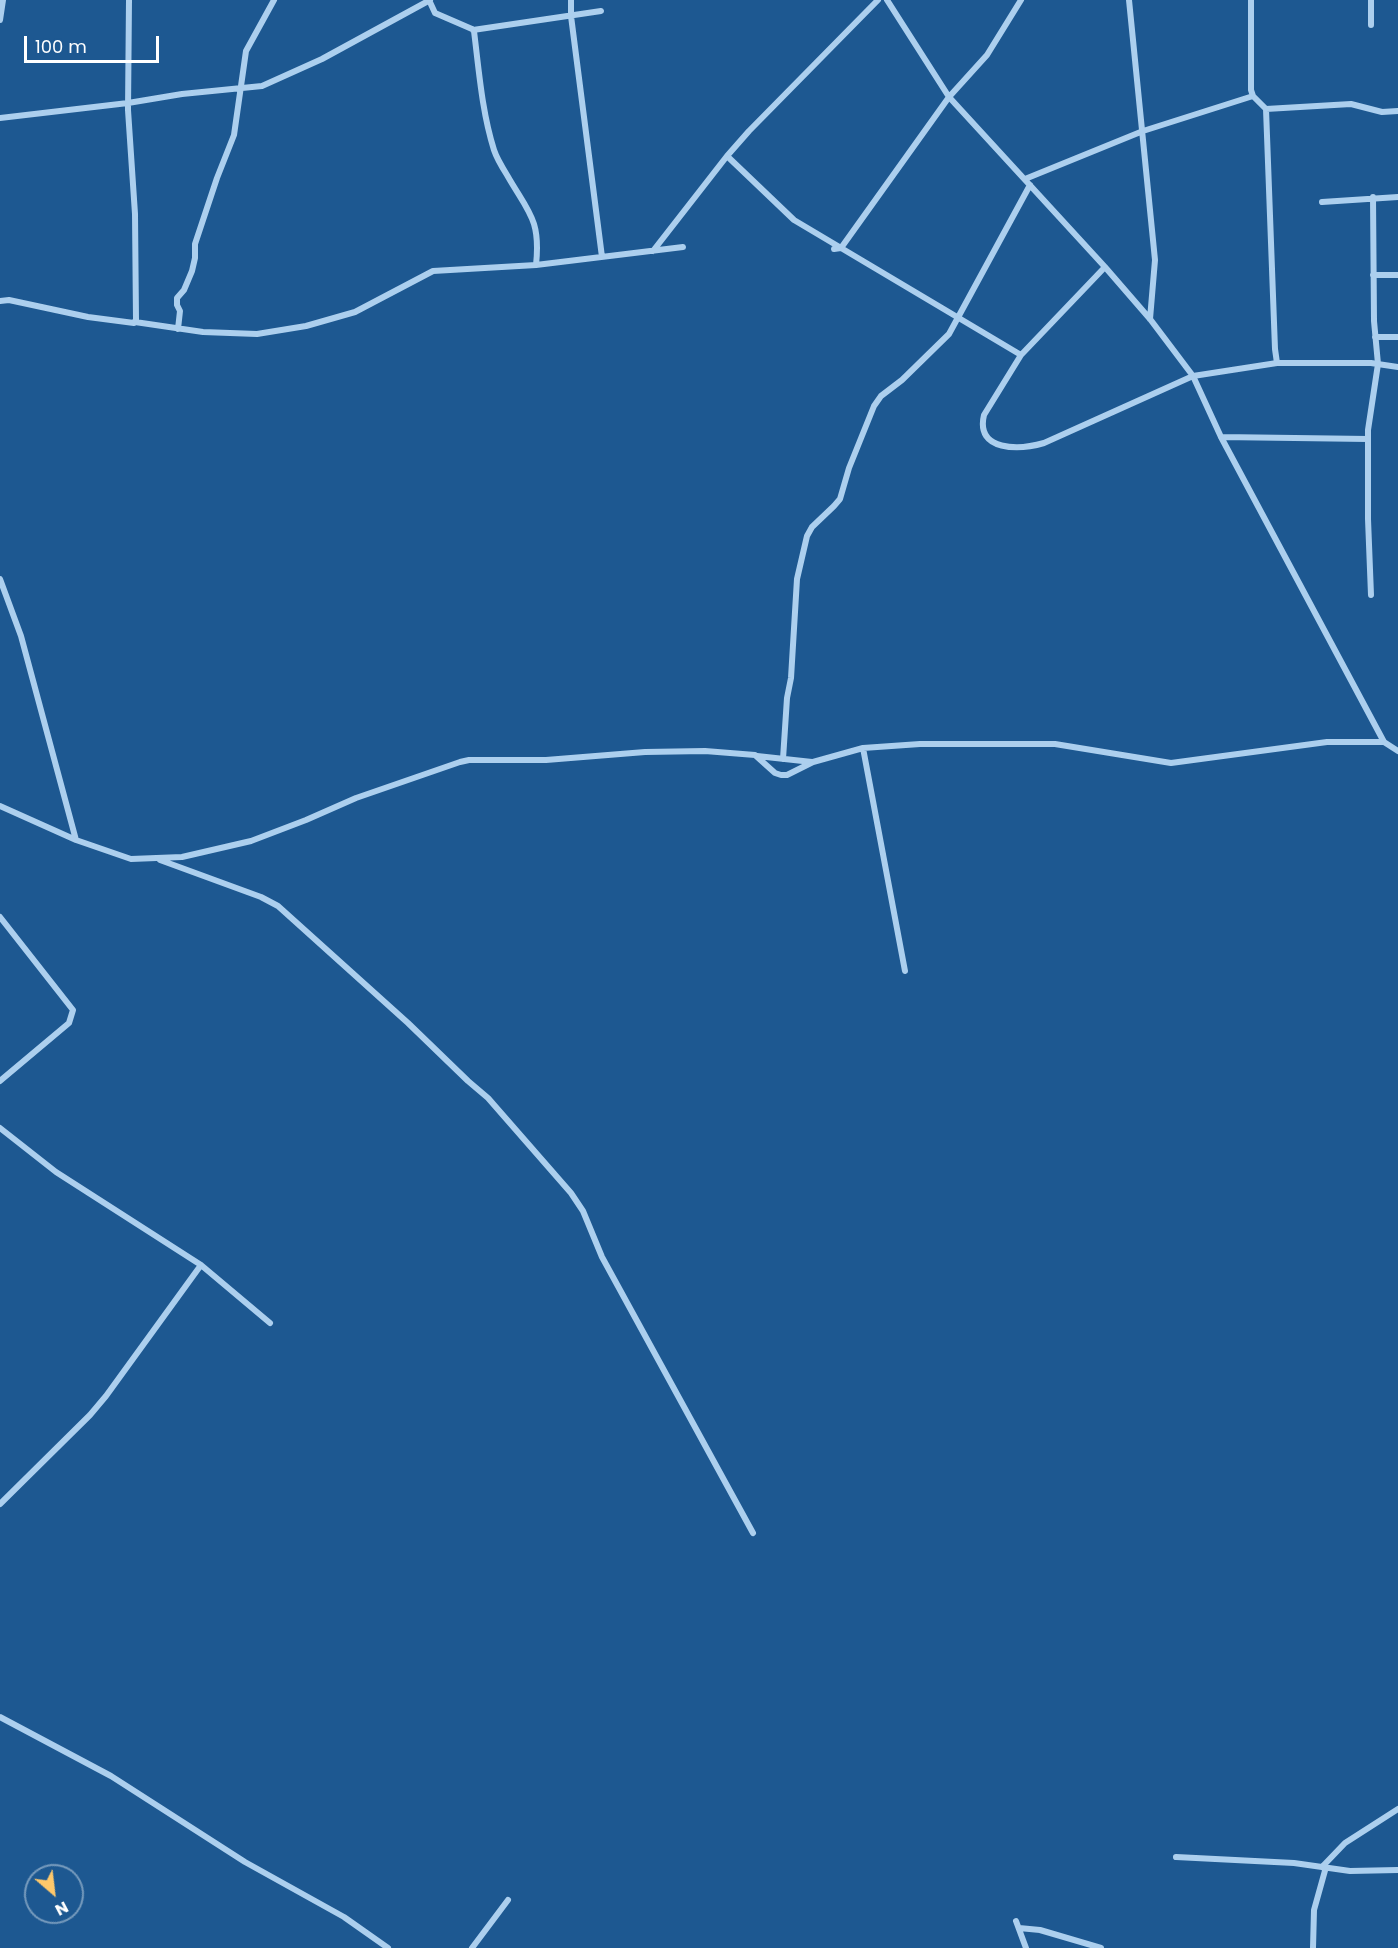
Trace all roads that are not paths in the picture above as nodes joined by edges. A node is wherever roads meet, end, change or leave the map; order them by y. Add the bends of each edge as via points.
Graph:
1 (3, 0) edge
2 (129, 0) edge
3 (274, 0) edge
4 (430, 0) edge
5 (571, 0) edge
6 (878, 0) edge
7 (887, 0) edge
8 (1021, 0) edge
9 (1129, 0) edge
10 (1251, 0) edge
11 (1371, 0) edge
12 (601, 11) dead end
13 (571, 16) junction
14 (0, 20) edge
15 (1371, 25) dead end
16 (473, 30) junction
17 (240, 87) junction
18 (1253, 96) junction
19 (949, 97) junction
20 (128, 103) junction
21 (1266, 109) junction
22 (1398, 111) edge
23 (0, 118) edge
24 (1143, 131) junction
25 (727, 156) junction
26 (1027, 182) junction
27 (1373, 197) junction
28 (1398, 197) edge
29 (1322, 201) dead end
30 (683, 247) dead end
31 (837, 249) junction
32 (653, 250) junction
33 (602, 257) junction
34 (536, 265) junction
35 (1105, 267) junction
36 (1374, 275) junction
37 (1398, 275) edge
38 (0, 301) edge
39 (958, 318) junction
40 (1150, 319) junction
41 (135, 322) junction
42 (178, 329) junction
43 (1375, 337) junction
44 (1398, 337) edge
45 (1021, 355) junction
46 (1277, 363) junction
47 (1378, 364) junction
48 (1398, 367) edge
49 (1193, 376) junction
50 (1221, 437) junction
51 (1368, 439) junction
52 (0, 579) edge
53 (1371, 595) dead end
54 (1384, 742) junction
55 (863, 748) junction
56 (1398, 751) edge
57 (755, 755) junction
58 (783, 759) junction
59 (813, 762) junction
60 (0, 806) edge
61 (76, 840) junction
62 (157, 859) junction
63 (0, 916) edge
64 (905, 971) dead end
65 (0, 1081) edge
66 (0, 1128) edge
67 (201, 1265) junction
68 (270, 1323) dead end
69 (0, 1504) edge
70 (753, 1533) dead end
71 (0, 1717) edge
72 (1398, 1809) edge
73 (1176, 1857) dead end
74 (1324, 1867) junction
75 (1398, 1870) edge
76 (508, 1900) dead end
77 (1016, 1921) dead end
78 (1019, 1928) junction
79 (388, 1948) edge
80 (472, 1948) edge
81 (1026, 1948) edge
82 (1101, 1948) edge
83 (1312, 1948) edge

1 - 14 street
2 - 20 street
3 - 17 street via 246,51
4 - 16 street via 437,15
4 - 17 street via 272,83
5 - 13 street
6 - 25 street
7 - 19 street
8 - 19 street via 987,55
9 - 24 street
10 - 18 street
11 - 15 street
12 - 13 street
13 - 16 street
13 - 33 street
16 - 34 street via 494,148 534,221
17 - 20 street
17 - 42 street via 234,135 195,244 192,271 177,298
18 - 21 street
18 - 24 street
19 - 26 street
19 - 31 street
20 - 23 street
20 - 41 street via 135,214
21 - 22 street via 1351,104 1382,112
21 - 46 street
24 - 26 street
24 - 40 street via 1155,260
25 - 31 street via 794,220
25 - 32 street
26 - 35 street
26 - 39 street
27 - 28 street
27 - 29 street
27 - 36 street
30 - 32 street
31 - 39 street
32 - 33 street
33 - 34 street
34 - 42 street via 433,271 355,312 306,327 249,334
35 - 40 street
35 - 45 street
36 - 37 street
36 - 43 street
38 - 41 street
39 - 45 street
39 - 58 street via 933,350 880,396 840,499 807,536 797,579
40 - 49 street
41 - 42 street
43 - 44 street
43 - 47 street
45 - 49 street via 984,415 982,424 988,439 998,446 1032,447 1044,443
46 - 47 street
46 - 49 street
47 - 48 street
47 - 51 street
49 - 50 street
50 - 51 street
50 - 54 street
51 - 53 street
52 - 61 street via 21,636
54 - 55 street via 1327,742 1171,763 1055,744
54 - 56 street
55 - 59 street
55 - 64 street
57 - 58 street
57 - 59 street via 781,775
57 - 62 street via 645,752 460,762 356,798 251,841
58 - 59 street
60 - 61 street
61 - 62 street via 131,859
62 - 70 street via 278,906 488,1098 583,1211 602,1257
63 - 65 street via 73,1010 69,1023
66 - 67 street via 56,1172
67 - 68 street
67 - 69 street via 106,1396
71 - 79 street via 111,1776 245,1862 344,1917
72 - 74 street via 1345,1843
73 - 74 street
74 - 75 street
74 - 83 street via 1314,1910
76 - 80 street
77 - 78 street
78 - 81 street
78 - 82 street via 1040,1930

